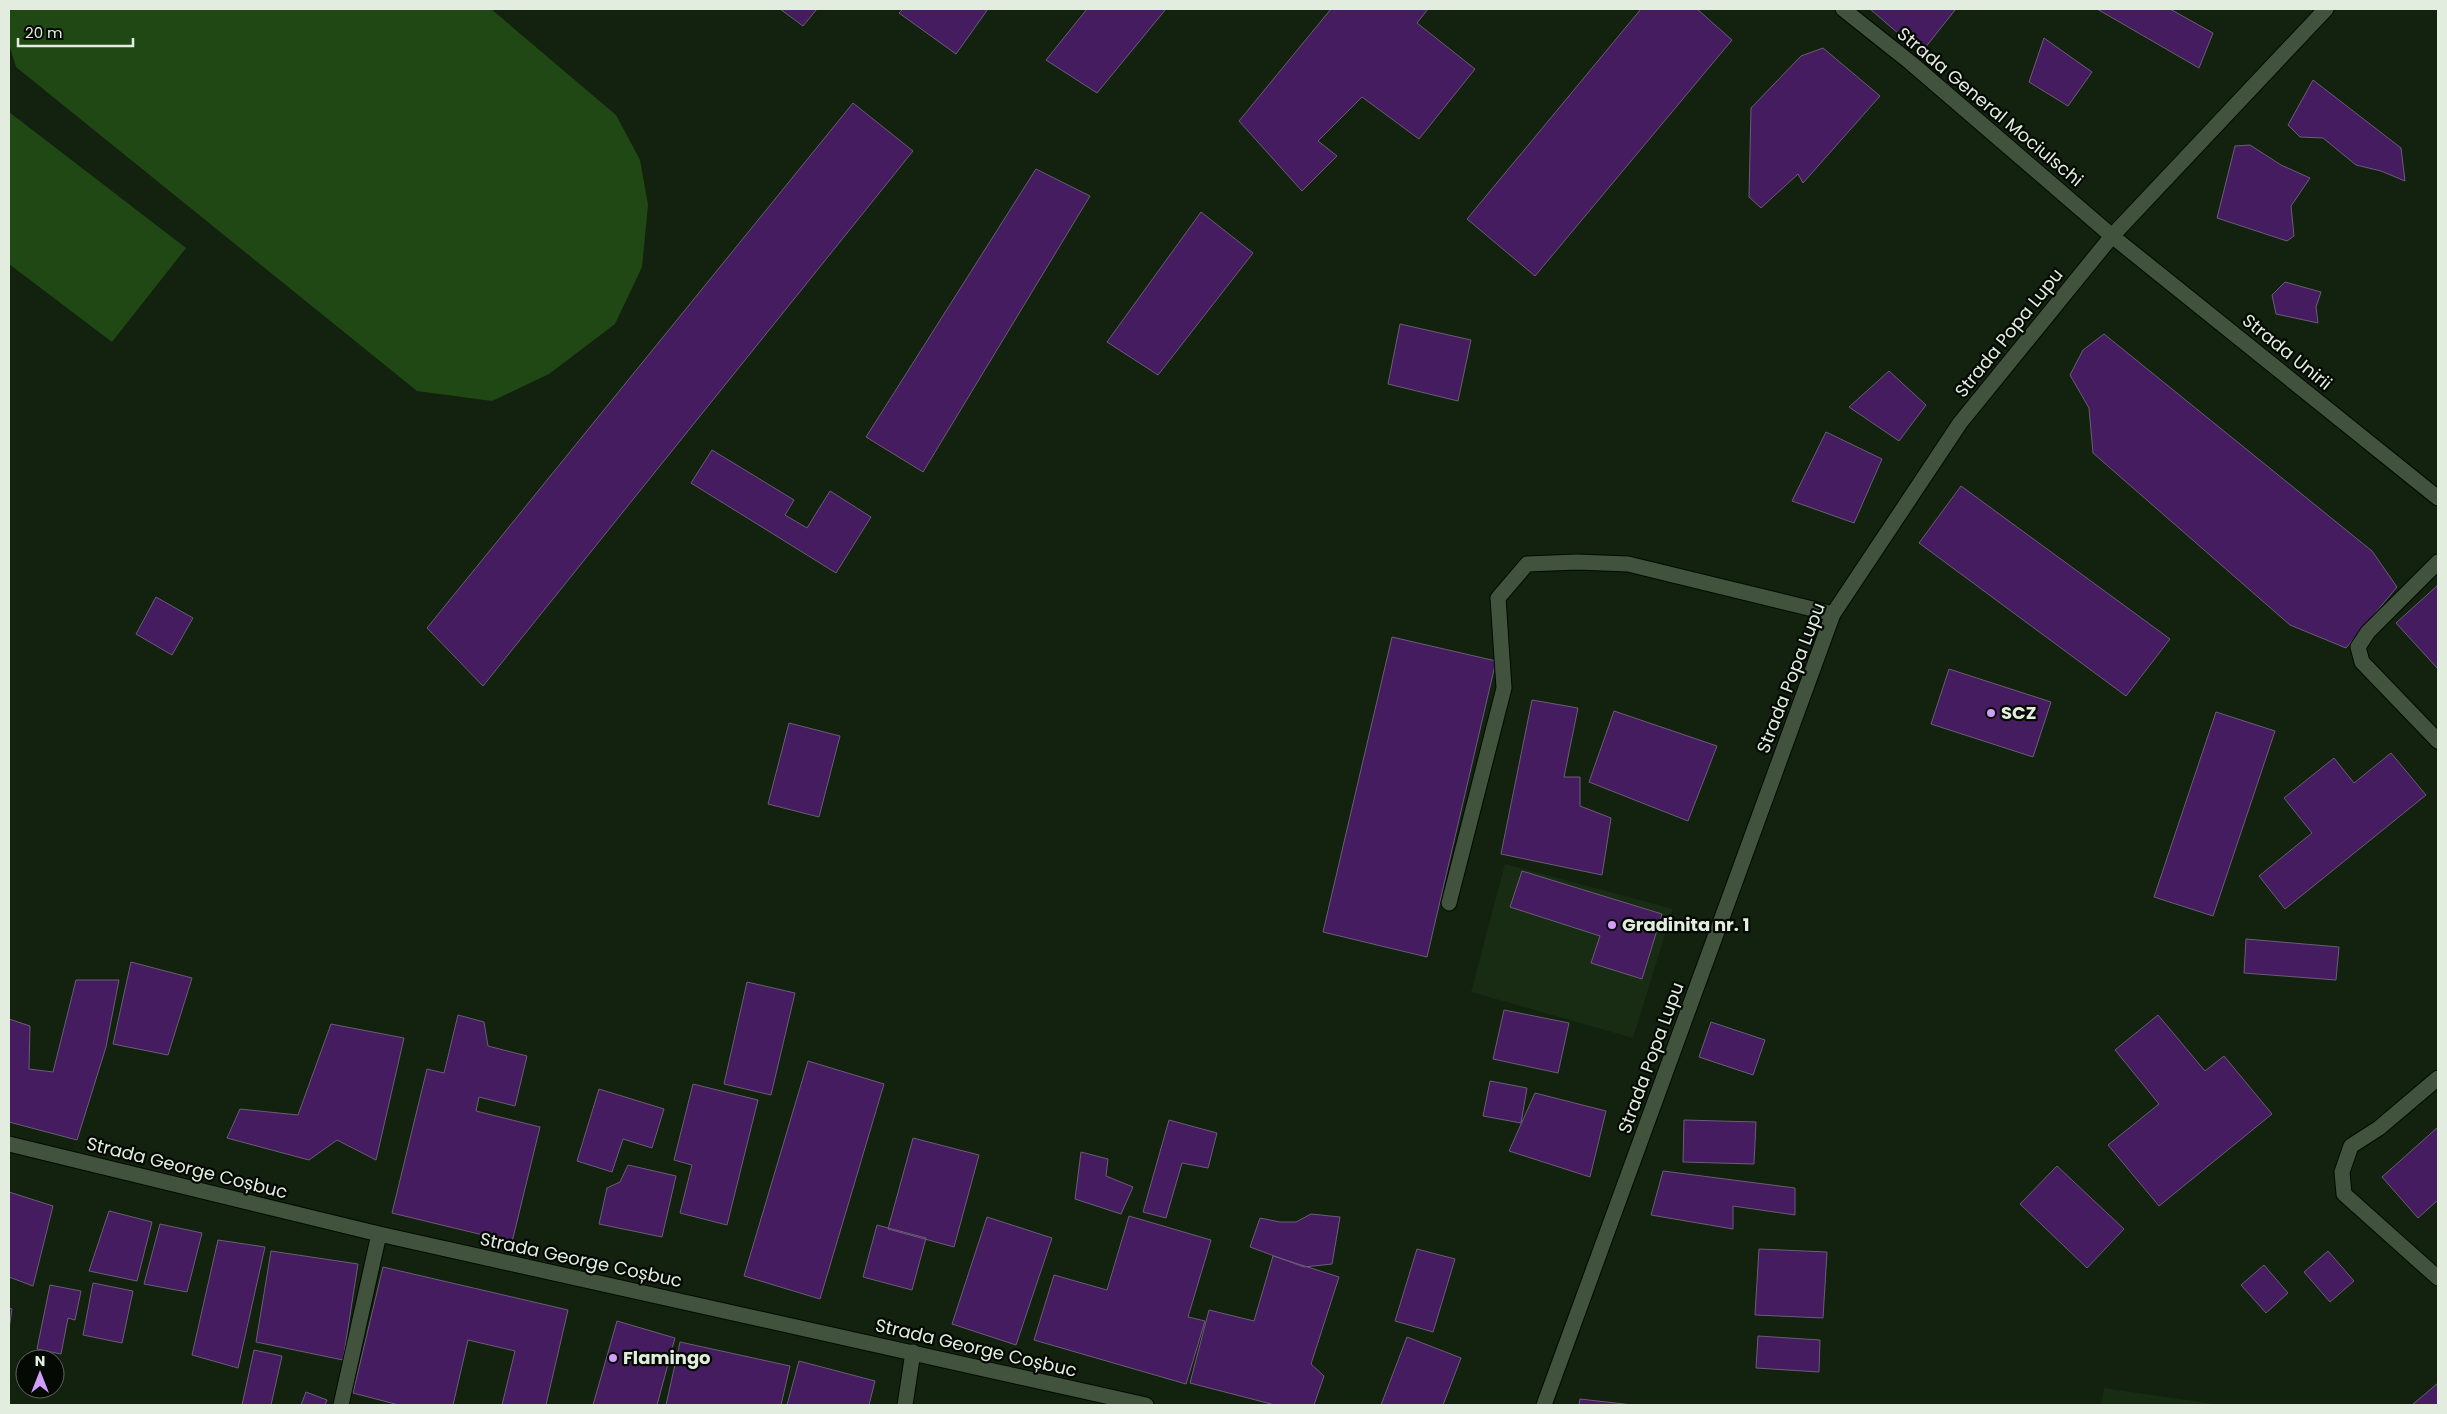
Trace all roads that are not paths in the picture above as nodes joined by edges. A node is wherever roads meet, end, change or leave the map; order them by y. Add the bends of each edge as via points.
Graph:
1 (1843, 9) edge
2 (2326, 9) edge
3 (2112, 236) junction
4 (2438, 498) edge
5 (2438, 562) edge
6 (1833, 614) junction
7 (2438, 741) edge
8 (1449, 903) dead end
9 (2438, 1078) edge
10 (9, 1144) edge
11 (379, 1234) junction
12 (2438, 1278) edge
13 (913, 1352) junction
14 (341, 1405) edge
15 (905, 1405) edge
16 (1146, 1405) edge
17 (1544, 1405) edge

1 - 3 street, Strada General Mociulschi
2 - 3 street, Strada Popa Lupu
3 - 4 street, Strada Unirii
3 - 6 street, Strada Popa Lupu via 1960,423
5 - 7 street via 2368,632 2358,647 2362,662
6 - 8 street via 1628,564 1527,564 1498,598 1504,688
6 - 17 street, Strada Popa Lupu
9 - 12 street via 2379,1128 2350,1146 2342,1172 2344,1194
10 - 11 street, Strada George Coșbuc
11 - 13 street, Strada George Coșbuc
11 - 14 street
13 - 15 street
13 - 16 street, Strada George Coșbuc

